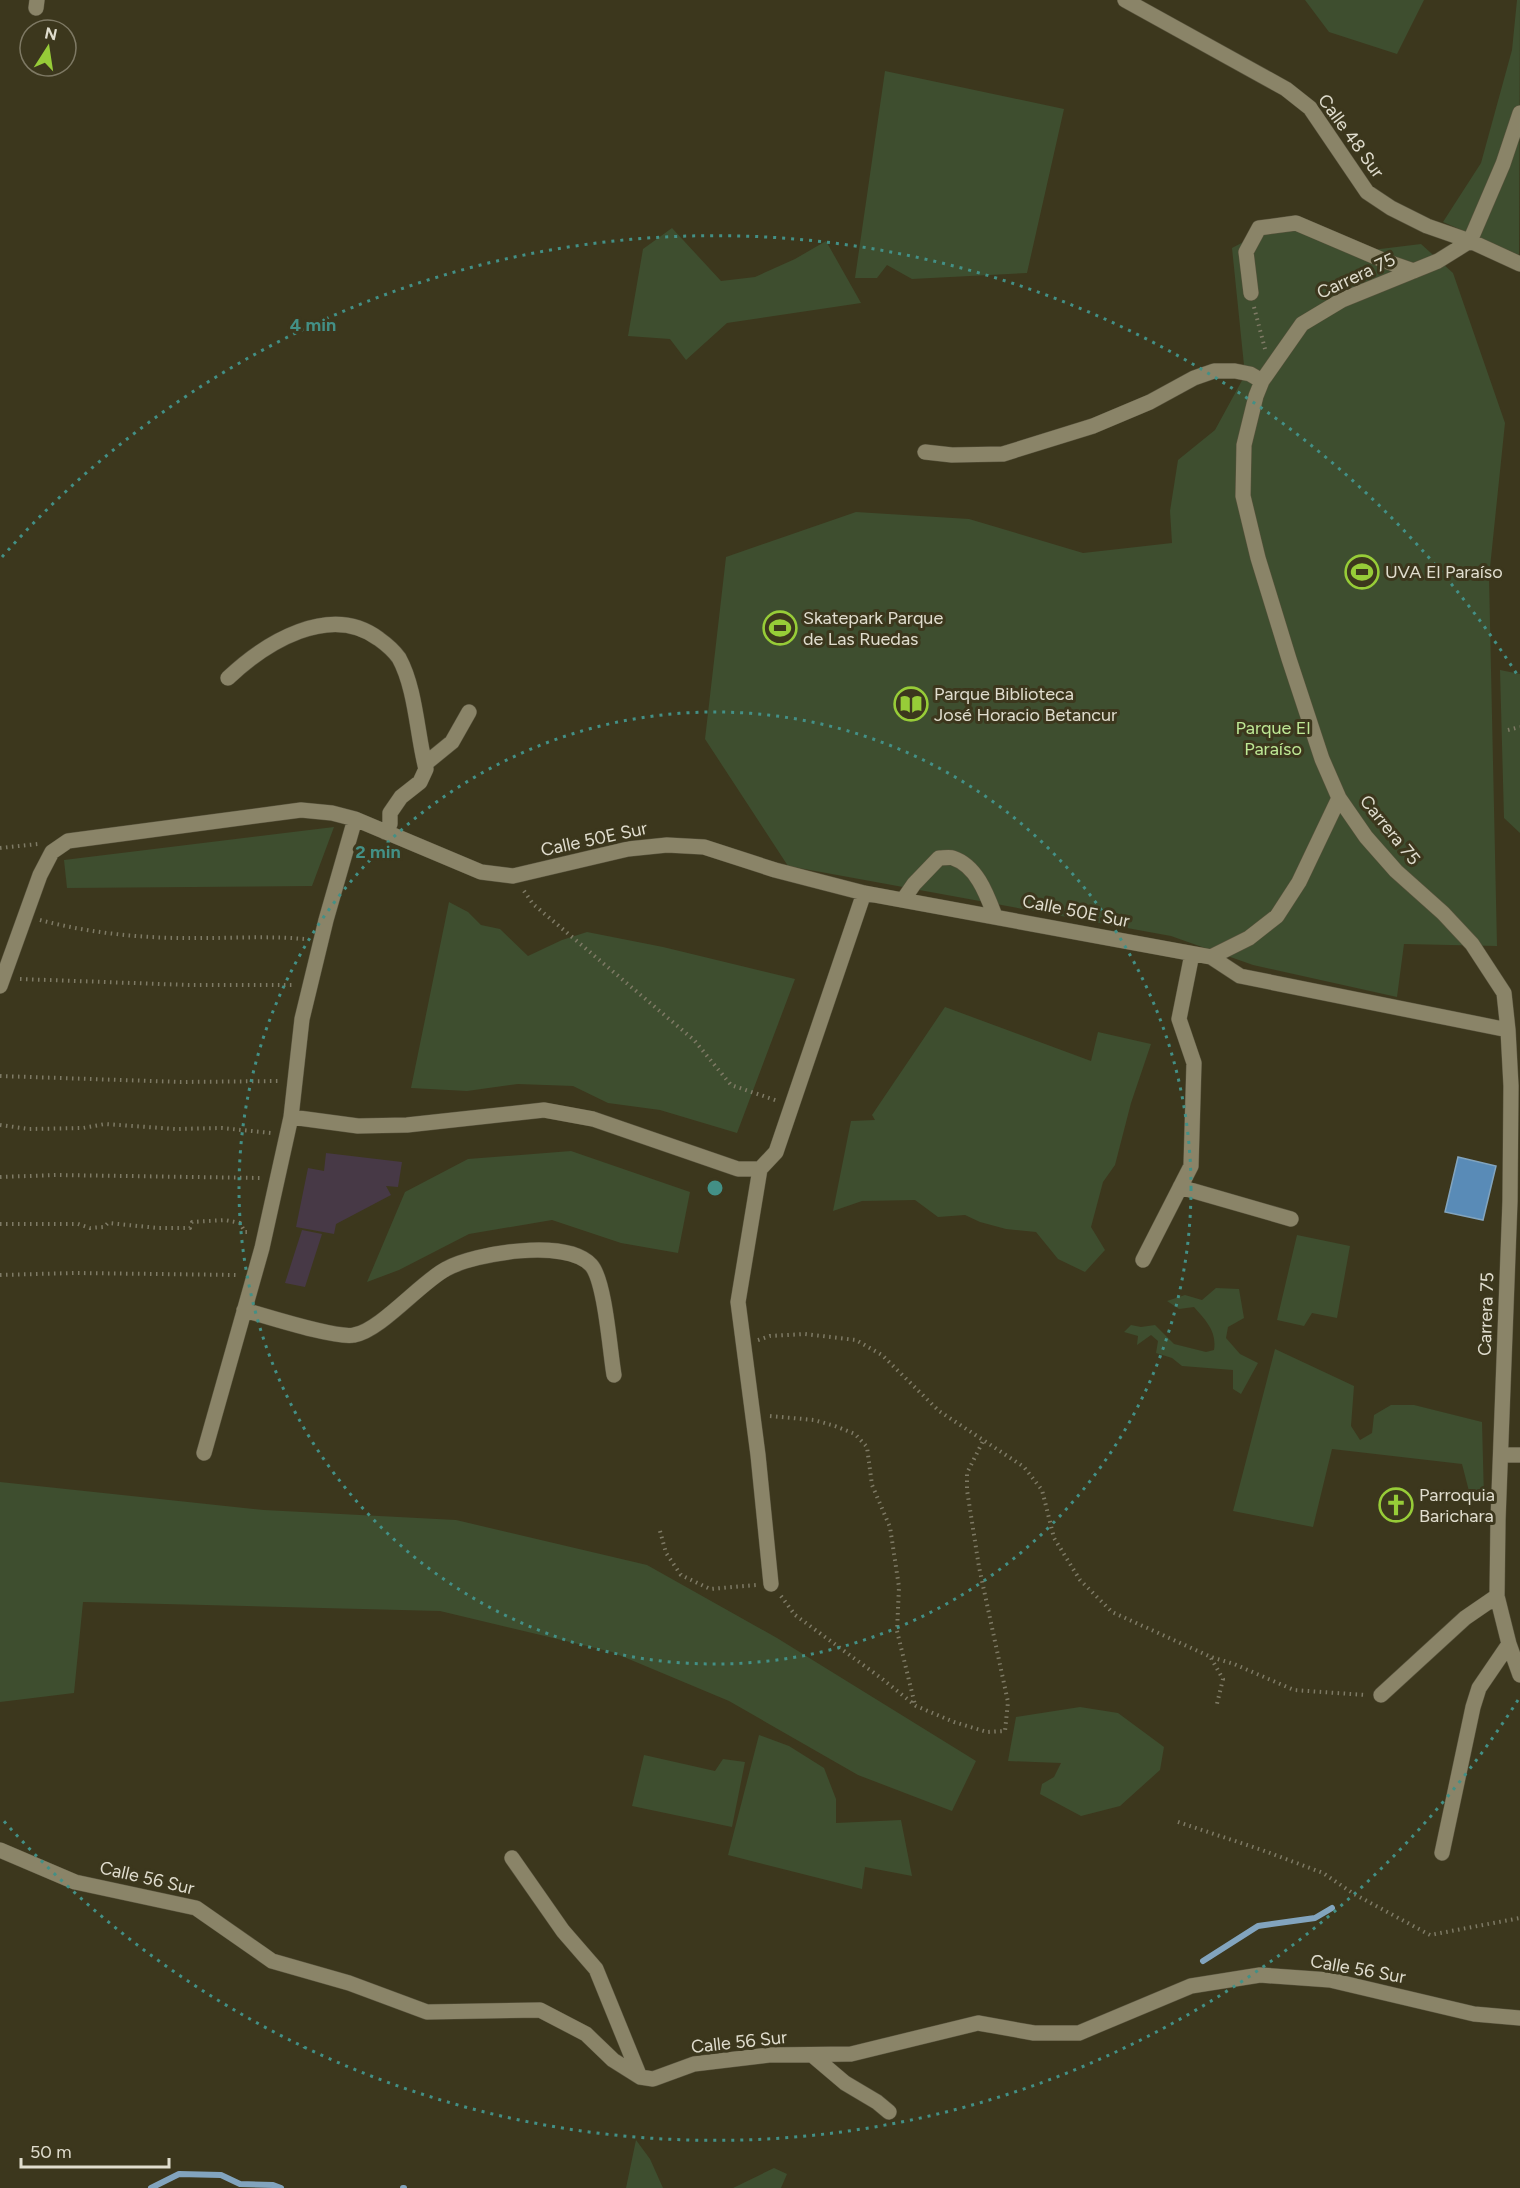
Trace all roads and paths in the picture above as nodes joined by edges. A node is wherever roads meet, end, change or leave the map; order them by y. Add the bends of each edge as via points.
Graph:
1 (1125, 0) edge
2 (1520, 113) edge
3 (1470, 241) junction
4 (1520, 264) edge
5 (1414, 271) junction
6 (1251, 293) joint
7 (1266, 375) junction
8 (925, 452) dead end
9 (228, 678) dead end
10 (469, 712) dead end
11 (1520, 727) edge
12 (1508, 729) dead end
13 (425, 764) junction
14 (1339, 798) junction
15 (355, 819) junction
16 (385, 832) junction
17 (68, 841) junction
18 (0, 848) edge
19 (513, 876) junction
20 (864, 893) junction
21 (903, 900) junction
22 (25, 916) junction
23 (995, 916) junction
24 (321, 940) junction
25 (1192, 954) junction
26 (1211, 957) junction
27 (5, 961) edge
28 (1, 982) edge
29 (310, 986) junction
30 (1508, 1030) junction
31 (0, 1076) edge
32 (296, 1082) junction
33 (792, 1106) junction
34 (291, 1117) junction
35 (0, 1125) edge
36 (286, 1135) junction
37 (760, 1169) junction
38 (0, 1177) edge
39 (277, 1178) junction
40 (1180, 1187) junction
41 (1291, 1219) dead end
42 (0, 1224) edge
43 (265, 1234) junction
44 (1143, 1260) dead end
45 (0, 1275) edge
46 (254, 1275) junction
47 (244, 1310) junction
48 (744, 1345) junction
49 (614, 1375) dead end
50 (753, 1414) junction
51 (984, 1439) junction
52 (204, 1453) dead end
53 (1501, 1455) junction
54 (1520, 1455) edge
55 (660, 1531) dead end
56 (771, 1584) junction
57 (1497, 1596) junction
58 (1509, 1644) junction
59 (1211, 1657) junction
60 (1520, 1676) edge
61 (1381, 1695) joint
62 (916, 1706) junction
63 (1216, 1708) dead end
64 (1178, 1822) dead end
65 (0, 1851) edge
66 (1442, 1853) dead end
67 (512, 1858) dead end
68 (1520, 1918) edge
69 (1520, 2018) edge
70 (812, 2055) junction
71 (640, 2077) junction
72 (889, 2112) dead end

1 - 3 street, Calle 48 Sur via 1286,89 1310,108 1367,192 1427,226
2 - 3 street
3 - 4 street, Calle 48 Sur
3 - 5 street, Carrera 75
5 - 6 street via 1296,223 1287,224 1259,228 1246,252
5 - 7 street, Carrera 75 via 1342,300 1302,324
6 - 7 path
7 - 8 street via 1215,370 1093,426 1003,454
7 - 14 street, Carrera 75 via 1256,396 1244,445 1243,496 1289,660
9 - 13 street via 268,647 311,628 342,624 361,629 374,635 398,657 411,694
10 - 13 street via 452,742
11 - 12 path
13 - 16 street via 420,782 401,796 390,813
14 - 26 street via 1304,873 1277,916 1249,938
14 - 30 street, Carrera 75 via 1396,871 1472,944 1504,993
15 - 16 street, Calle 50E Sur
15 - 17 street, Calle 50E Sur via 301,810
15 - 24 street
16 - 19 street, Calle 50E Sur via 481,872
17 - 18 path
17 - 22 street via 52,852
19 - 20 street, Calle 50E Sur via 666,844 704,847
19 - 33 path via 533,904 694,1040 730,1085
20 - 21 street, Calle 50E Sur
20 - 33 street
21 - 23 street, Calle 50E Sur
21 - 23 street via 939,858 953,858 984,887
22 - 24 path via 69,928 150,937
22 - 27 street
23 - 25 street, Calle 50E Sur
24 - 29 street
25 - 26 street, Calle 50E Sur
25 - 40 street via 1179,1019 1194,1063 1191,1166
26 - 30 street, Calle 50E Sur via 1240,976
27 - 28 street
28 - 29 path
29 - 32 street via 302,1019
30 - 53 street, Carrera 75 via 1510,1201
31 - 32 path
32 - 34 street
33 - 37 street via 776,1152
34 - 36 street
34 - 37 street via 358,1126 407,1125 544,1110 593,1119 738,1169
35 - 36 path via 29,1129 105,1124 175,1130 222,1128
36 - 39 street
37 - 48 street via 738,1302
38 - 39 path
39 - 43 street
40 - 41 street
40 - 44 street
42 - 43 path via 78,1224 90,1228 115,1223 190,1228 192,1222 225,1220 240,1223 245,1232
43 - 46 street
45 - 46 path
46 - 47 street
47 - 49 street via 333,1334 355,1335 373,1326 446,1269 477,1257 539,1249 572,1254 591,1265 600,1285
47 - 52 street
48 - 50 street
48 - 51 path via 770,1336 805,1334 856,1340 882,1355 939,1411
50 - 56 street
50 - 62 path via 814,1420 855,1434 867,1447 872,1485 890,1527 899,1587 897,1631
51 - 59 path via 1024,1467 1042,1490 1054,1538 1080,1580 1112,1612
51 - 62 path via 967,1473 967,1490 1008,1702 1005,1731 987,1732
53 - 54 street
53 - 57 street, Carrera 75
55 - 56 path via 666,1553 681,1575 710,1589
56 - 62 path via 795,1616
57 - 58 street, Carrera 75
57 - 61 street via 1464,1618
58 - 60 street, Carrera 75
58 - 66 street via 1479,1688
59 - 61 path via 1294,1690
59 - 63 path via 1223,1679
64 - 68 path via 1323,1873 1430,1935
65 - 71 street, Calle 56 Sur via 75,1882 196,1908 272,1961 349,1983 426,2012 540,2010 586,2034 613,2060
67 - 71 street via 563,1931 596,1969
69 - 70 street, Calle 56 Sur via 1474,2014 1330,1980 1260,1975 1191,1986 1079,2033 1034,2033 978,2023 850,2054
70 - 71 street, Calle 56 Sur via 769,2055 694,2064 652,2079
70 - 72 street via 844,2083

